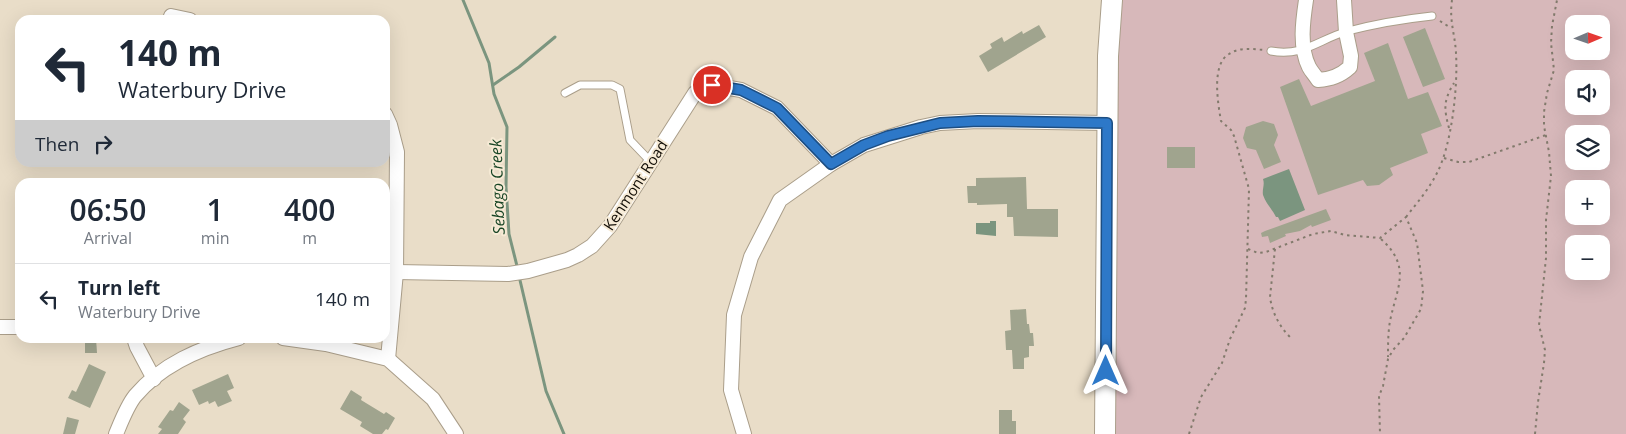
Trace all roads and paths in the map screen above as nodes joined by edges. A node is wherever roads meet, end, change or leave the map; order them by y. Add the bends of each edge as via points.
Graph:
1 (1112, 0) edge
2 (1306, 0) edge
3 (1344, 0) edge
4 (1452, 0) edge
5 (1557, 0) edge
6 (1432, 16) joint
7 (1451, 28) junction
8 (1346, 32) junction
9 (1305, 50) junction
10 (1271, 51) joint
11 (1455, 81) junction
12 (565, 93) dead end
13 (1107, 123) junction
14 (390, 125) edge
15 (1450, 131) junction
16 (1546, 135) junction
17 (1444, 158) junction
18 (651, 162) junction
19 (831, 164) junction
20 (1406, 217) junction
21 (1380, 238) junction
22 (1248, 249) junction
23 (1275, 249) junction
24 (396, 272) junction
25 (0, 327) edge
26 (15, 327) edge
27 (390, 337) edge
28 (1290, 337) dead end
29 (136, 343) edge
30 (217, 343) edge
31 (319, 343) edge
32 (389, 343) edge
33 (388, 359) junction
34 (1388, 359) junction
35 (154, 379) junction
36 (116, 434) edge
37 (456, 434) edge
38 (744, 434) edge
39 (1105, 434) edge
40 (1189, 434) edge
41 (1380, 434) edge
42 (1535, 434) edge

1 - 13 street
2 - 9 street via 1303,19
3 - 8 street
4 - 7 path
5 - 16 path via 1551,43 1554,70 1544,112
6 - 7 path
6 - 8 lane via 1407,18
7 - 11 path via 1456,52
8 - 9 lane
8 - 9 street via 1350,67 1330,79 1318,80 1308,66
9 - 10 lane via 1292,53
10 - 22 path via 1245,49 1228,54 1218,72 1220,121 1234,136 1248,181
11 - 15 path
11 - 15 path via 1446,98
12 - 18 lane via 580,85 612,85 620,89 630,140
13 - 19 street via 940,123 864,145
13 - 39 street
14 - 24 street via 397,152
15 - 17 path
16 - 17 path via 1469,162
16 - 42 path via 1551,176 1539,325 1545,350
17 - 20 path via 1429,187
18 - 19 street, Kenmont Road via 695,94 712,85 741,90 777,108
18 - 24 street, Kenmont Road via 610,226 592,246 567,260 508,274
19 - 38 street via 780,200 752,257 734,315 731,390
20 - 21 path
20 - 34 path via 1418,243 1421,309
21 - 23 path via 1331,231 1313,234
21 - 34 path via 1397,257 1400,273 1399,291 1390,322
22 - 23 path via 1261,253
22 - 40 path via 1245,308 1222,364 1201,397
23 - 28 path via 1271,304 1278,323
24 - 27 street
25 - 26 street
29 - 35 street
30 - 35 street via 173,362
31 - 33 street
32 - 33 street
33 - 37 street via 433,399
34 - 41 path via 1379,396
35 - 36 street via 135,396

